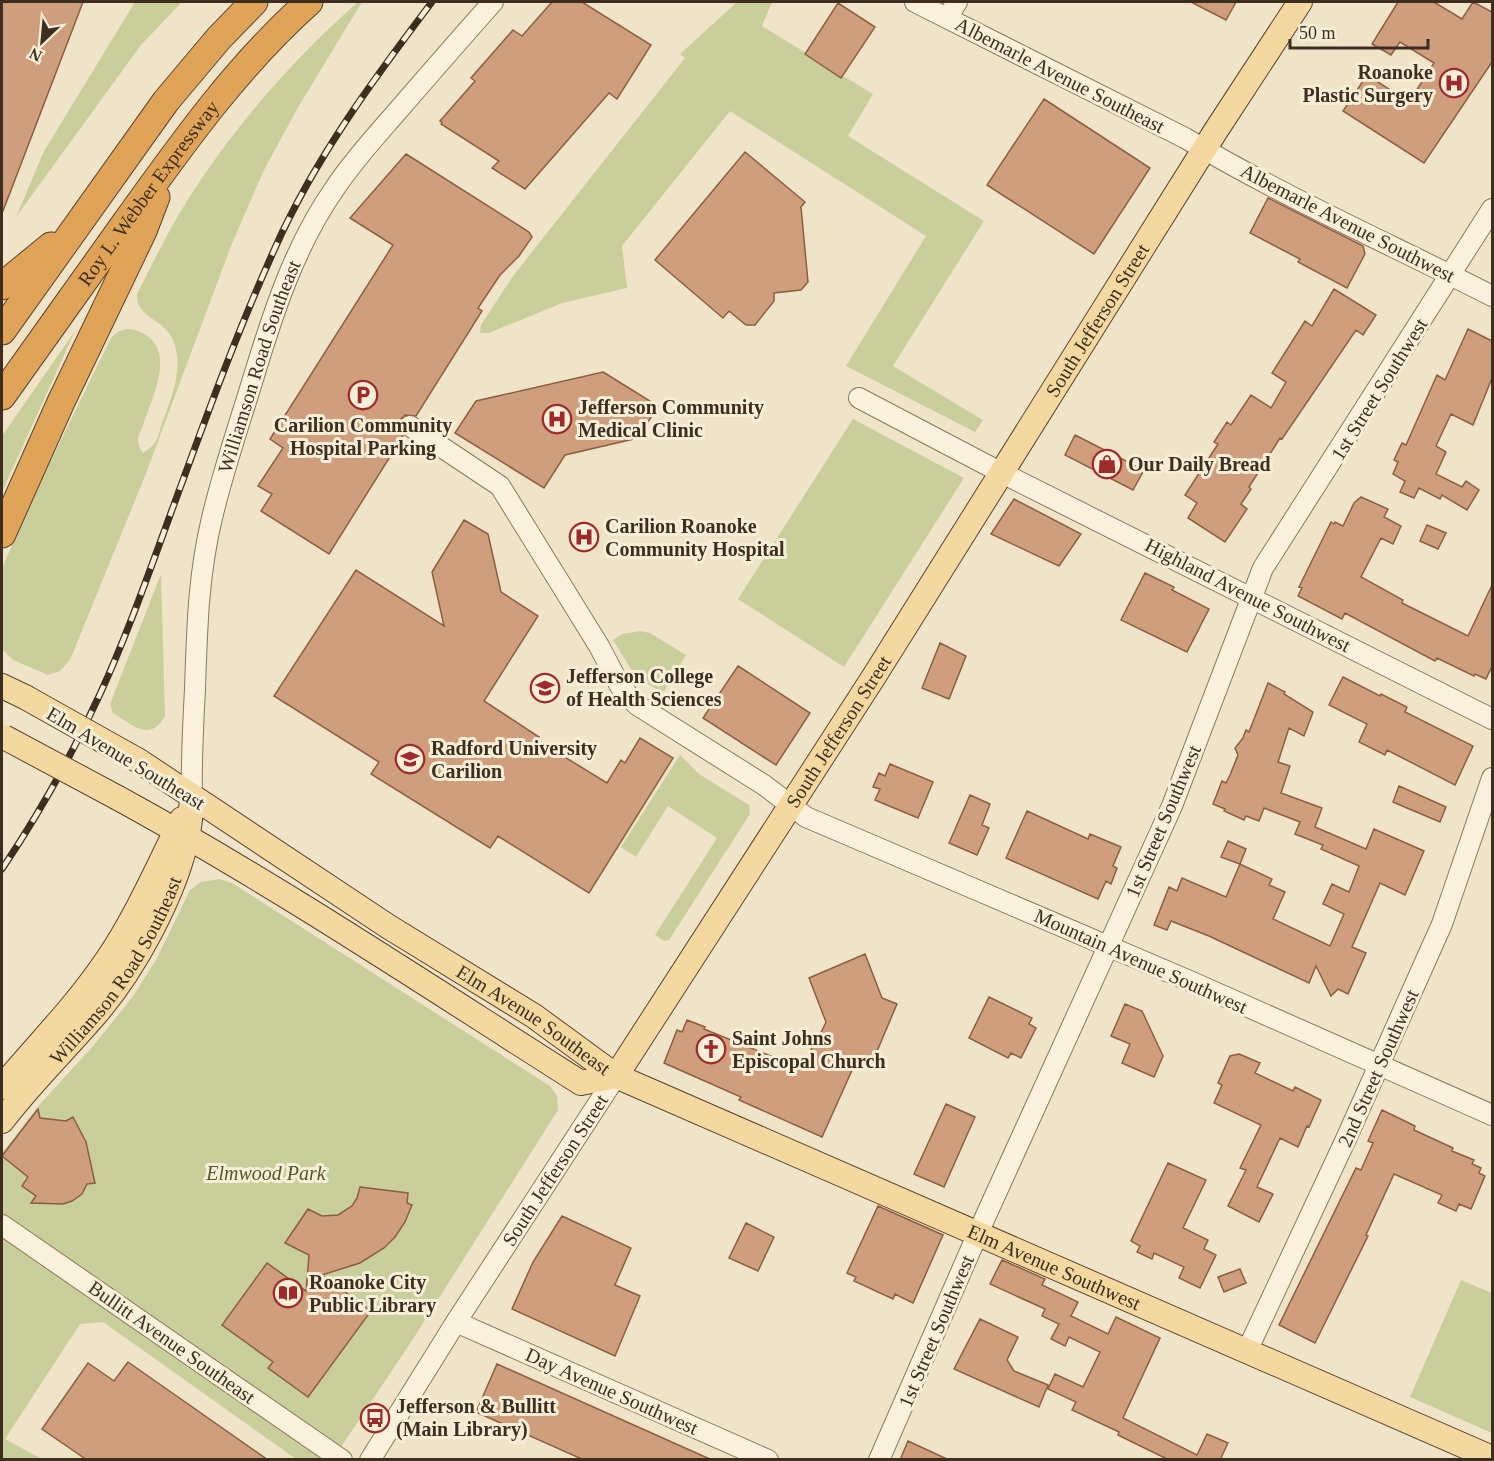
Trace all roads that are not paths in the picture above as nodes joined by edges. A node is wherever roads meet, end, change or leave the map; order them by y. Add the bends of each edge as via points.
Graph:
1 (254, 2) edge
2 (309, 2) edge
3 (493, 2) edge
4 (915, 2) edge
5 (1300, 2) edge
6 (952, 10) edge
7 (1204, 150) junction
8 (171, 159) junction
9 (1492, 209) edge
10 (78, 225) junction
11 (1451, 274) junction
12 (2, 285) edge
13 (1492, 296) edge
14 (2, 331) edge
15 (2, 396) edge
16 (859, 398) dead end
17 (410, 426) dead end
18 (1002, 473) junction
19 (2, 534) edge
20 (1251, 597) junction
21 (2, 686) edge
22 (1492, 719) edge
23 (3, 736) edge
24 (1492, 778) edge
25 (192, 798) junction
26 (790, 805) junction
27 (182, 833) junction
28 (1108, 947) junction
29 (1380, 1066) junction
30 (616, 1076) junction
31 (2, 1087) edge
32 (1492, 1115) edge
33 (2, 1121) edge
34 (2, 1225) edge
35 (978, 1233) junction
36 (456, 1322) junction
37 (1247, 1351) junction
38 (1492, 1458) edge
39 (371, 1459) edge
40 (342, 1460) edge
41 (768, 1460) edge
42 (879, 1460) edge

1 - 10 highway, Roy L. Webber Expressway via 166,101
2 - 8 highway, Roy L. Webber Expressway via 256,53
3 - 25 street, Williamson Road Southeast via 340,180 311,228 277,304 225,469 206,553 195,646
4 - 6 street, Albemarle Avenue Southeast
5 - 7 main road, South Jefferson Street
6 - 7 street, Albemarle Avenue Southeast
7 - 11 street, Albemarle Avenue Southwest
7 - 18 main road, South Jefferson Street
8 - 15 highway, Roy L. Webber Expressway
8 - 19 highway via 143,231
9 - 11 street, 1st Street Southwest
10 - 12 highway
10 - 14 highway, Roy L. Webber Expressway
11 - 13 street, Albemarle Avenue Southwest
11 - 20 street, 1st Street Southwest via 1263,568
16 - 18 street, Highland Avenue Southwest
17 - 26 street, Mountain Avenue Southwest via 500,486 620,686 637,705
18 - 20 street, Highland Avenue Southwest
18 - 26 main road, South Jefferson Street
20 - 22 street, Highland Avenue Southwest
20 - 28 street, 1st Street Southwest via 1172,806
21 - 25 main road, Elm Avenue Southeast, bridge via 139,761
23 - 27 main road, Elm Avenue Southeast, bridge
24 - 29 street, 2nd Street Southwest via 1442,924
25 - 27 main road, Williamson Road Southeast
25 - 30 main road, Elm Avenue Southeast via 534,1016
26 - 28 street, Mountain Avenue Southwest via 806,817
26 - 30 main road, South Jefferson Street
27 - 30 main road, Elm Avenue Southeast via 581,1083
27 - 31 main road, Williamson Road Southeast via 107,960
27 - 33 main road, Williamson Road Southeast via 179,867 126,973
28 - 29 street, Mountain Avenue Southwest
28 - 35 street, 1st Street Southwest
29 - 32 street, Mountain Avenue Southwest
29 - 37 street, 2nd Street Southwest
30 - 35 main road, Elm Avenue Southwest
30 - 36 street, South Jefferson Street
34 - 40 street, Bullitt Avenue Southeast
35 - 37 main road, Elm Avenue Southwest
35 - 42 street, 1st Street Southwest
36 - 39 street, South Jefferson Street
36 - 41 street, Day Avenue Southwest
37 - 38 main road, Elm Avenue Southwest

